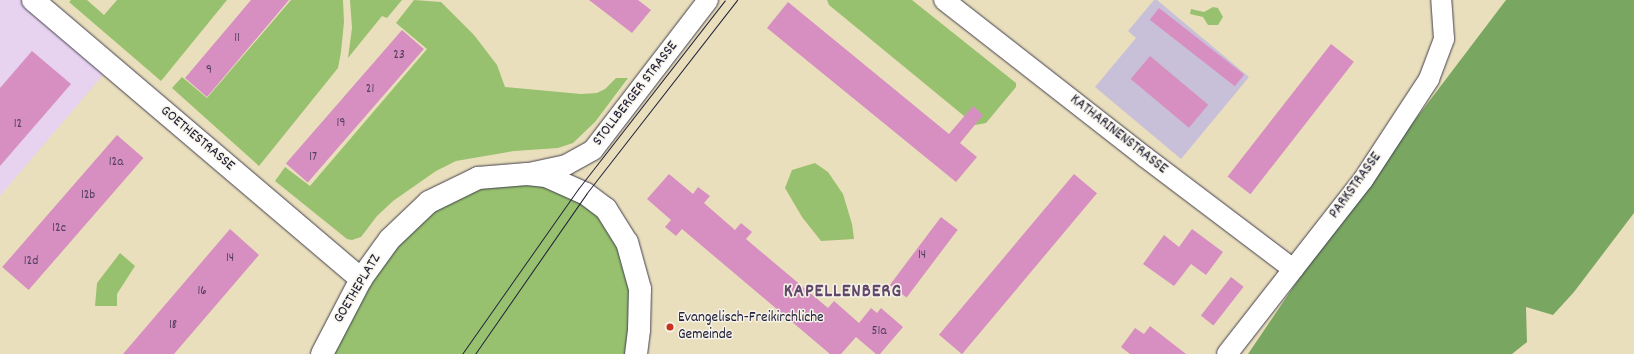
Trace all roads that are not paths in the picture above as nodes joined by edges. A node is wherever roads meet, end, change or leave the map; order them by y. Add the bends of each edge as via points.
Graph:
1 (33, 0) edge
2 (708, 0) edge
3 (944, 0) edge
4 (1441, 0) edge
5 (527, 174) junction
6 (1293, 269) junction
7 (361, 279) junction
8 (322, 354) edge
9 (636, 354) edge
10 (1227, 354) edge

1 - 7 main road, GOETHESTRASSE
2 - 5 street, STOLLBERGER STRASSE via 593,150 566,165
3 - 6 street, KATHARINENSTRASSE via 1145,158
4 - 6 street, PARKSTRASSE via 1444,39 1429,79 1363,180
5 - 7 main road, GOETHEPLATZ via 478,178 429,202 390,238
5 - 9 main road, GOETHEPLATZ via 546,176 586,194 606,209 627,242 640,289 640,330
6 - 10 street, PARKSTRASSE
7 - 8 main road, GOETHEPLATZ

